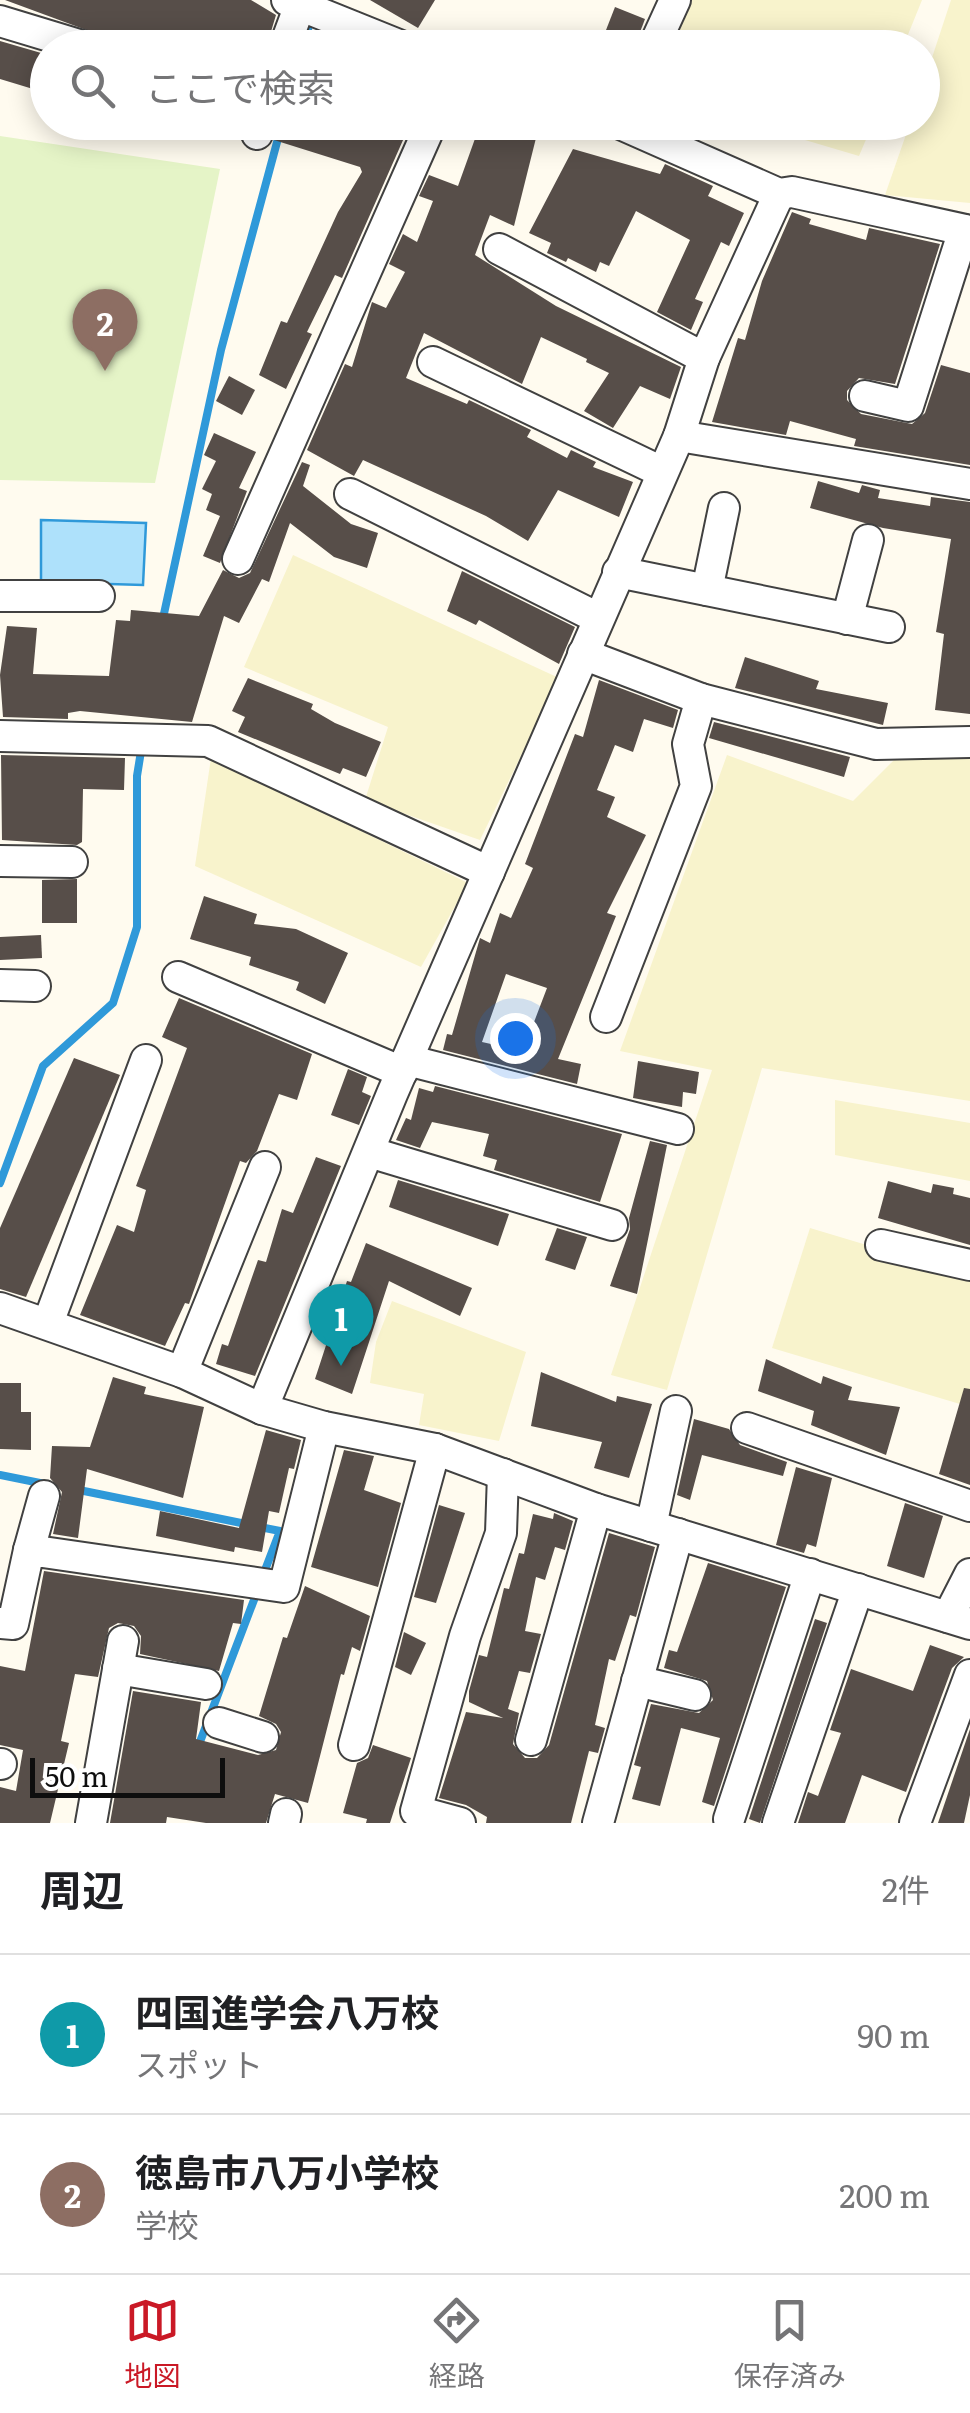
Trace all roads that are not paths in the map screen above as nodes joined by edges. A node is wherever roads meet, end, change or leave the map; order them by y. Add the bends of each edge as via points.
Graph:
1 (675, 0) edge
2 (294, 2) edge
3 (344, 9) edge
4 (0, 20) edge
5 (32, 30) edge
6 (288, 30) edge
7 (377, 30) edge
8 (661, 30) edge
9 (424, 140) edge
10 (656, 140) edge
11 (779, 194) junction
12 (967, 231) edge
13 (500, 249) dead end
14 (704, 358) junction
15 (434, 362) dead end
16 (866, 396) dead end
17 (679, 436) junction
18 (662, 472) junction
19 (970, 484) edge
20 (350, 494) dead end
21 (724, 508) dead end
22 (868, 540) dead end
23 (238, 559) dead end
24 (618, 572) junction
25 (707, 590) junction
26 (0, 596) edge
27 (99, 596) dead end
28 (598, 618) junction
29 (847, 618) junction
30 (889, 627) dead end
31 (583, 654) junction
32 (701, 699) junction
33 (0, 736) edge
34 (970, 742) edge
35 (0, 861) edge
36 (72, 862) dead end
37 (489, 872) junction
38 (178, 977) dead end
39 (0, 986) edge
40 (35, 986) dead end
41 (606, 1016) dead end
42 (146, 1060) dead end
43 (404, 1066) junction
44 (678, 1128) dead end
45 (368, 1152) junction
46 (265, 1167) dead end
47 (612, 1225) dead end
48 (881, 1245) dead end
49 (970, 1265) edge
50 (0, 1308) edge
51 (48, 1323) junction
52 (182, 1372) junction
53 (262, 1409) junction
54 (676, 1411) dead end
55 (324, 1427) junction
56 (747, 1428) dead end
57 (435, 1449) junction
58 (502, 1474) junction
59 (44, 1496) dead end
60 (970, 1506) edge
61 (596, 1509) junction
62 (664, 1530) junction
63 (29, 1550) junction
64 (810, 1574) junction
65 (970, 1574) edge
66 (858, 1589) junction
67 (959, 1620) edge
68 (0, 1623) edge
69 (970, 1675) edge
70 (637, 1681) junction
71 (206, 1684) dead end
72 (695, 1695) dead end
73 (219, 1723) dead end
74 (263, 1737) dead end
75 (530, 1740) dead end
76 (354, 1745) dead end
77 (729, 1819) dead end
78 (92, 1823) edge
79 (460, 1823) edge
80 (598, 1823) edge
81 (778, 1823) edge
82 (915, 1823) edge

1 - 8 street
2 - 3 street
2 - 6 street
3 - 7 street
4 - 5 street
9 - 23 street
10 - 11 street
11 - 12 street
11 - 14 street
12 - 16 street via 908,406
13 - 14 street
14 - 17 street
15 - 18 street
17 - 18 street
17 - 19 street
18 - 24 street
20 - 28 street
21 - 25 street
22 - 29 street
24 - 25 street
24 - 28 street
25 - 29 street
26 - 27 street
28 - 31 street
29 - 30 street
31 - 32 street
31 - 37 street
32 - 34 street via 876,744
32 - 41 street via 688,744 696,786
33 - 37 street via 208,741
35 - 36 street
37 - 43 street
38 - 43 street
39 - 40 street
42 - 51 street
43 - 44 street
43 - 45 street
45 - 47 street
45 - 53 street
46 - 52 street
48 - 49 street
50 - 51 street
51 - 52 street
52 - 53 street
53 - 55 street
54 - 62 street
55 - 57 street
55 - 63 street via 284,1587
56 - 60 street
57 - 58 street
57 - 76 street
58 - 61 street
58 - 79 street via 502,1533 416,1810
59 - 63 street
61 - 62 street
61 - 75 street
62 - 64 street
62 - 70 street
63 - 68 street via 13,1624
64 - 66 street
64 - 77 street
65 - 67 street
66 - 67 street
66 - 81 street
69 - 82 street
70 - 72 street
70 - 80 street
71 - 78 street via 120,1656
73 - 74 street

